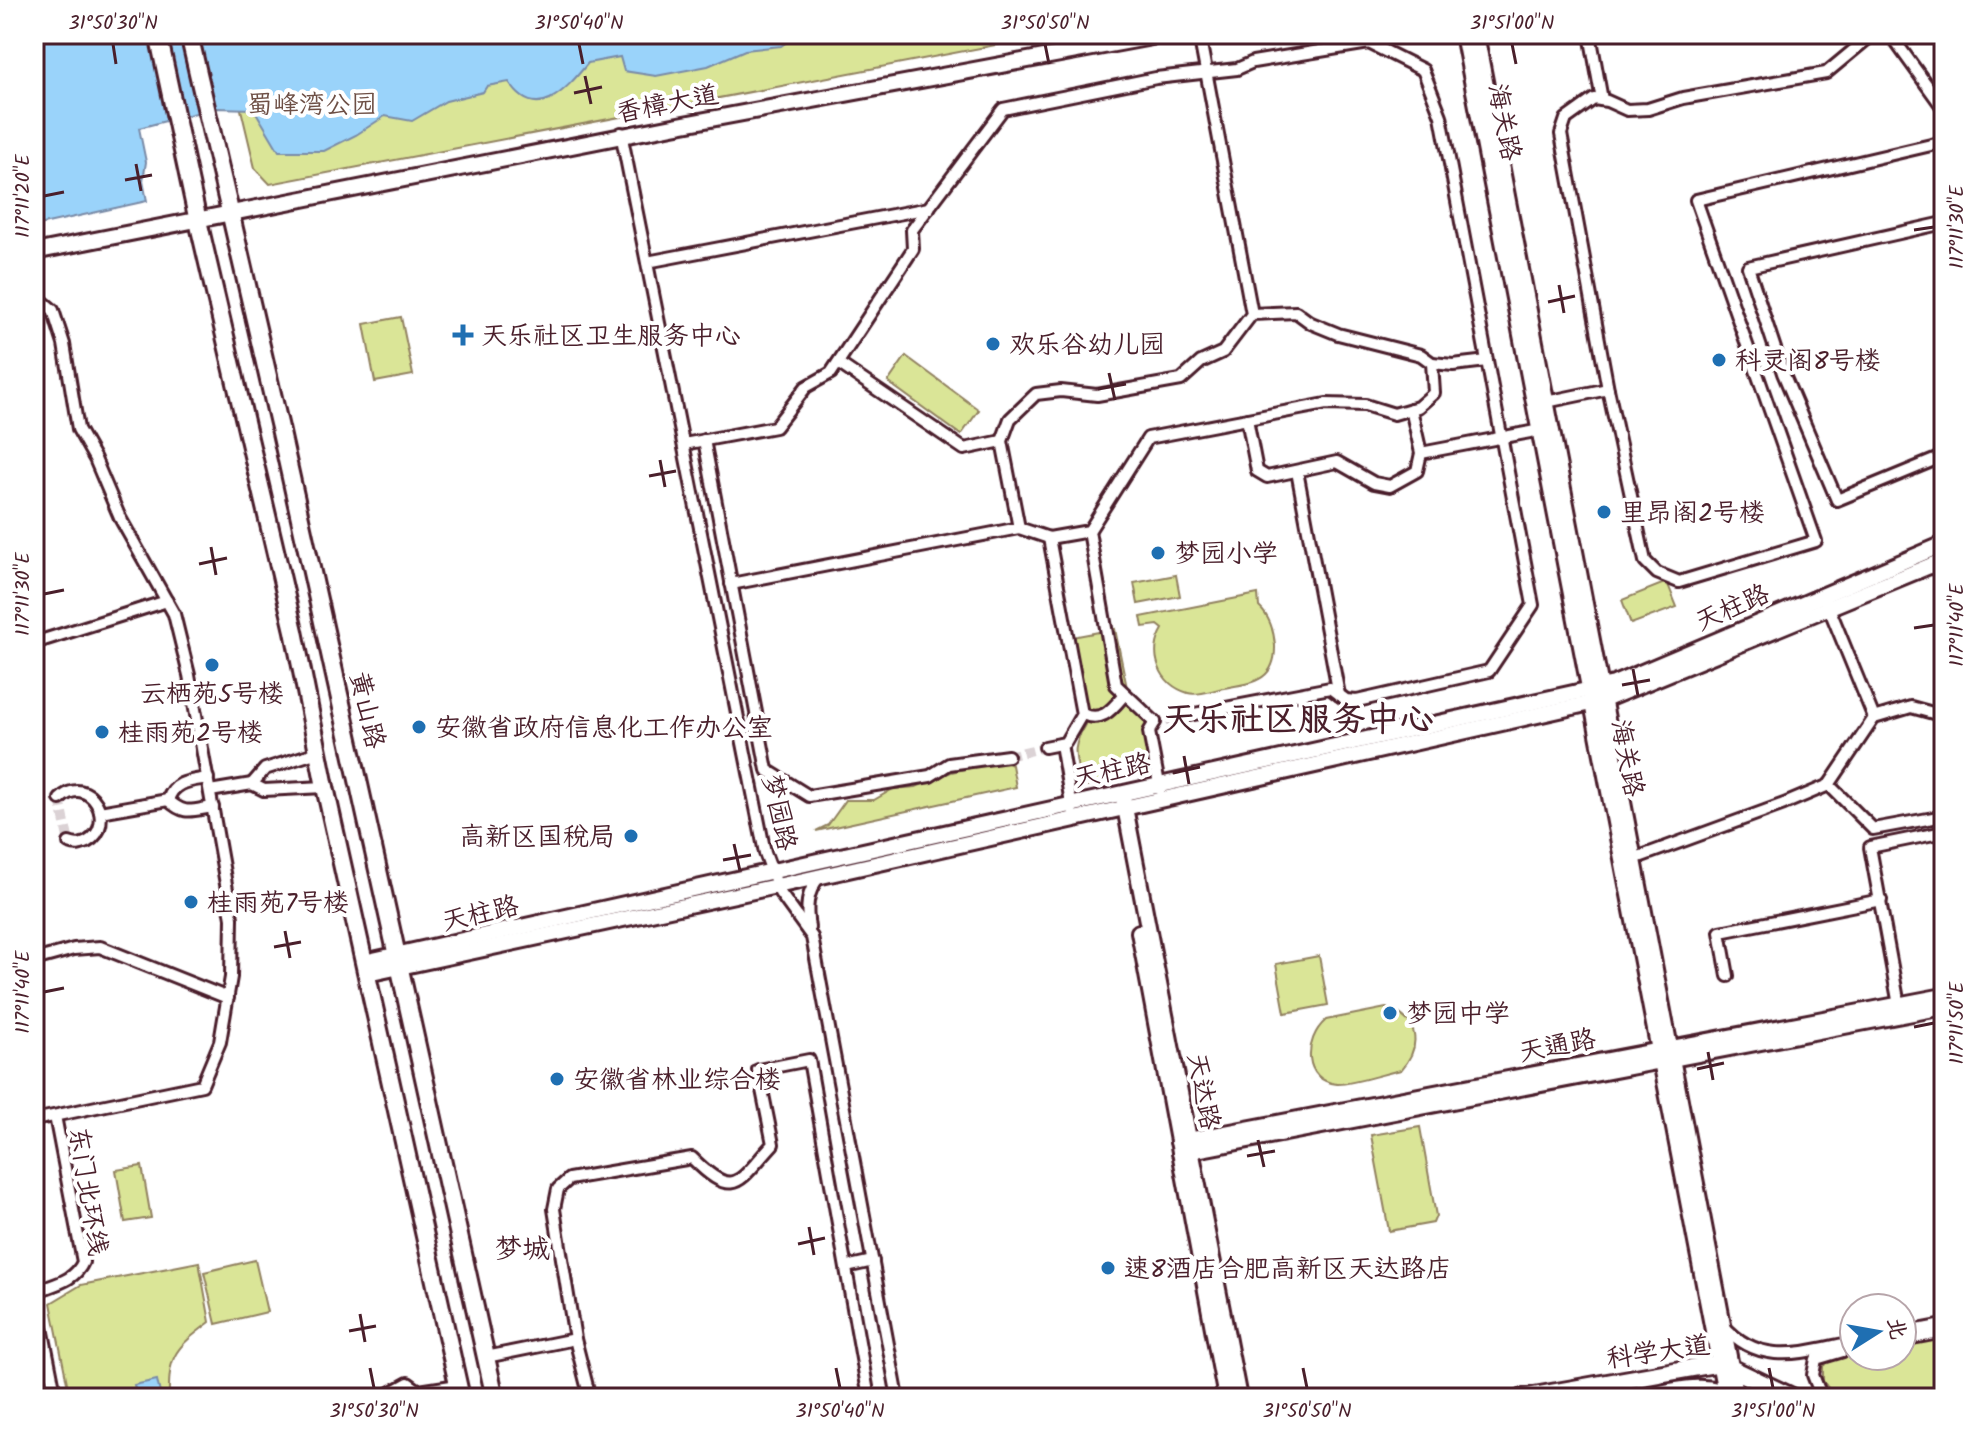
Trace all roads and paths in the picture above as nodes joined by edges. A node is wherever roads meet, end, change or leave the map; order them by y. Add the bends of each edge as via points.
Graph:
1 (158, 34) edge
2 (189, 34) edge
3 (1126, 34) edge
4 (1168, 34) edge
5 (1199, 34) edge
6 (1463, 34) edge
7 (1476, 34) edge
8 (1590, 34) edge
9 (1873, 34) edge
10 (1890, 34) edge
11 (1206, 72) junction
12 (1602, 100) junction
13 (1944, 109) edge
14 (622, 134) junction
15 (1944, 142) edge
16 (929, 208) junction
17 (231, 210) junction
18 (197, 216) junction
19 (1944, 223) edge
20 (34, 243) edge
21 (34, 252) edge
22 (647, 262) junction
23 (34, 299) edge
24 (1252, 314) junction
25 (1487, 361) junction
26 (838, 363) junction
27 (1432, 363) junction
28 (1608, 389) junction
29 (1541, 403) junction
30 (1411, 409) junction
31 (1247, 419) junction
32 (1546, 429) junction
33 (1502, 438) junction
34 (704, 440) junction
35 (1002, 441) junction
36 (684, 444) junction
37 (1421, 453) junction
38 (1941, 457) edge
39 (1297, 471) junction
40 (1944, 471) edge
41 (1019, 528) junction
42 (1089, 531) junction
43 (1049, 538) junction
44 (1944, 544) edge
45 (1944, 560) edge
46 (731, 584) junction
47 (1826, 600) junction
48 (167, 601) junction
49 (34, 643) edge
50 (1125, 694) junction
51 (1339, 695) junction
52 (1597, 695) junction
53 (1082, 714) junction
54 (1189, 715) tunnel mouth
55 (1944, 716) edge
56 (1874, 718) junction
57 (1061, 744) junction
58 (1045, 747) tunnel mouth
59 (318, 752) junction
60 (1008, 756) tunnel mouth
61 (208, 778) junction
62 (252, 784) junction
63 (1829, 785) junction
64 (325, 787) junction
65 (210, 791) junction
66 (1161, 791) junction
67 (60, 799) dead end
68 (168, 800) junction
69 (1118, 801) junction
70 (213, 807) junction
71 (1073, 811) junction
72 (100, 812) junction
73 (1944, 816) edge
74 (1944, 832) edge
75 (69, 843) dead end
76 (1629, 861) junction
77 (819, 877) junction
78 (774, 879) junction
79 (1881, 900) junction
80 (809, 930) junction
81 (34, 960) edge
82 (399, 961) junction
83 (365, 968) junction
84 (1728, 976) dead end
85 (1944, 996) edge
86 (228, 998) junction
87 (1899, 1005) junction
88 (1944, 1007) edge
89 (1666, 1055) junction
90 (55, 1116) junction
91 (34, 1120) edge
92 (1185, 1146) junction
93 (873, 1261) junction
94 (846, 1267) junction
95 (35, 1292) edge
96 (1723, 1325) junction
97 (1944, 1325) edge
98 (1918, 1330) edge
99 (1944, 1332) edge
100 (1918, 1337) edge
101 (575, 1339) junction
102 (1838, 1345) edge
103 (1838, 1353) edge
104 (486, 1357) junction
105 (1726, 1366) junction
106 (460, 1392) edge
107 (1731, 1397) edge
108 (56, 1398) edge
109 (381, 1398) edge
110 (495, 1398) edge
111 (590, 1398) edge
112 (869, 1398) edge
113 (898, 1398) edge
114 (1226, 1398) edge
115 (1239, 1398) edge
116 (1523, 1398) edge
117 (1641, 1398) edge
118 (1794, 1398) edge
119 (1822, 1398) edge

1 - 18 main road
2 - 17 main road, 黄山路
3 - 14 street, 香樟大道
4 - 14 street, 香樟大道
5 - 11 street
6 - 29 street, 海关路
7 - 29 street, 海关路
8 - 12 street
9 - 12 street via 1826,73 1648,109 1627,110
10 - 13 street
11 - 16 street via 1003,109
11 - 24 street
11 - 25 street via 1369,43 1423,70 1441,116
12 - 28 street via 1594,99 1566,119 1561,134
14 - 17 street, 香樟大道
14 - 22 street, 梦园路
15 - 28 street via 1696,200 1816,541 1679,582 1657,573 1645,561
16 - 22 street
16 - 26 street via 912,230 913,249
17 - 18 street, 香樟大道
17 - 82 main road, 黄山路
18 - 20 street, 香樟大道
18 - 21 street, 香樟大道
18 - 59 main road
19 - 38 street via 1748,267 1783,373 1837,500
22 - 36 street, 梦园路
23 - 48 street via 53,310 78,429
24 - 27 street via 1296,312 1338,334 1421,355
24 - 35 street via 1223,352 1181,380 1097,395 1036,394 1010,419
25 - 27 street
25 - 33 street
26 - 34 street via 806,387 775,427
26 - 35 street via 964,449
27 - 30 street via 1434,393
28 - 29 street
29 - 32 street, 海关路
30 - 31 street via 1394,414 1365,405 1326,404
30 - 37 street
31 - 39 street via 1257,471 1267,477
31 - 42 street via 1148,438
32 - 33 street
32 - 52 street, 海关路
33 - 37 street
33 - 51 street via 1533,605 1489,671 1357,701
34 - 36 street
34 - 46 street
35 - 41 street
36 - 78 street, 梦园路
37 - 39 street via 1417,471 1390,486 1337,462
38 - 40 street
39 - 51 street
41 - 43 street
41 - 46 street
42 - 43 street
42 - 50 street via 1116,685
43 - 53 street
44 - 47 street, 天柱路
45 - 47 street, 天柱路
46 - 60 street via 767,770 777,777 809,796 930,776 949,764
47 - 52 street, 天柱路
47 - 56 street
48 - 49 street
48 - 61 street via 189,675
50 - 53 street via 1100,717
50 - 66 street via 1160,721 1149,732
51 - 54 street via 1330,688
52 - 66 street, 天柱路
52 - 76 street, 海关路
53 - 57 street
55 - 56 street via 1911,707
56 - 63 street
57 - 58 street
57 - 71 street
59 - 62 street via 265,769
59 - 64 main road
61 - 65 street
61 - 68 street via 174,787
62 - 64 street via 264,790
62 - 65 street
63 - 73 street via 1873,829
63 - 76 street
64 - 83 main road
65 - 70 street
66 - 69 street, 天柱路
67 - 72 street via 86,791
68 - 70 street via 178,810
68 - 72 street
69 - 71 street, 天柱路
69 - 92 street, 天达路
70 - 86 street via 232,918
71 - 77 street, 天柱路
71 - 78 street, 天柱路
72 - 75 street via 101,826 93,838
74 - 79 street via 1870,847
76 - 89 street, 海关路
77 - 78 street, 天柱路
77 - 80 street via 808,894
78 - 80 street, 梦园路
78 - 82 street, 天柱路
79 - 84 street via 1720,932
79 - 87 street
80 - 93 street, 梦园路
81 - 86 street via 100,947
82 - 83 street, 天柱路
82 - 104 main road, 黄山路
83 - 106 main road
85 - 87 street, 天通路
86 - 90 street via 220,1042 202,1085
87 - 89 street, 天通路
88 - 89 street, 天通路
89 - 92 street, 天通路
89 - 96 street, 海关路
89 - 105 street, 海关路
90 - 91 street
90 - 95 street, 东门北环线 via 83,1262 69,1280
92 - 114 street, 天达路
92 - 115 street, 天达路
93 - 94 street
93 - 113 street, 梦园路
94 - 101 street via 809,1060 758,1070 773,1144 738,1181 714,1180 692,1158 569,1179 558,1189 554,1209
94 - 112 street
95 - 108 street
96 - 102 street via 1743,1344 1763,1352 1786,1355
96 - 105 street, 海关路
97 - 98 street
99 - 100 street
101 - 104 street
101 - 111 street
103 - 119 street via 1816,1359 1813,1375
104 - 110 main road, 黄山路
105 - 107 street, 海关路
105 - 116 main road, 科学大道 via 1690,1366
105 - 118 main road, 科学大道
106 - 109 street via 419,1391 408,1383
107 - 117 main road, 科学大道 via 1695,1388

